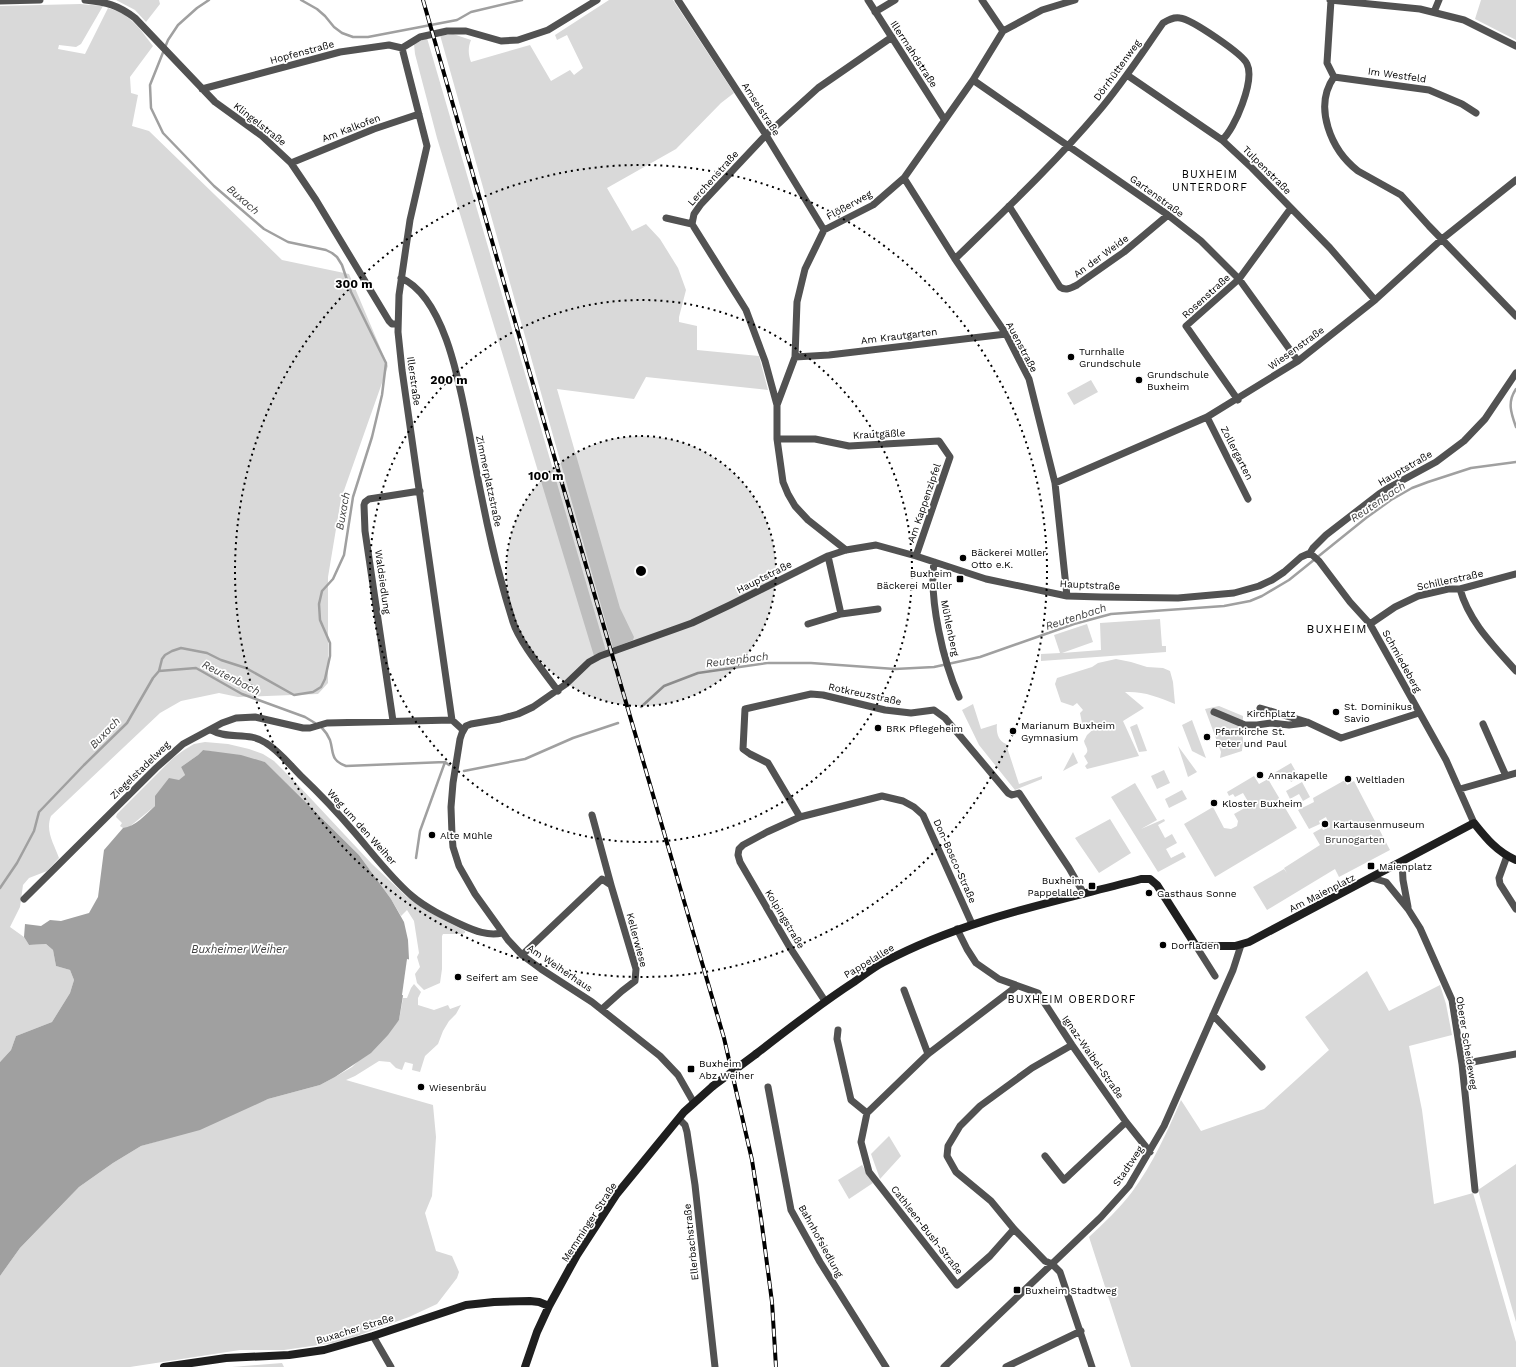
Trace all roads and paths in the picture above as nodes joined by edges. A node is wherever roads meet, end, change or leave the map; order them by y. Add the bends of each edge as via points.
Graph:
1 (40, 0) edge
2 (85, 0) edge
3 (597, 0) edge
4 (678, 0) edge
5 (868, 0) edge
6 (895, 0) edge
7 (982, 0) edge
8 (1074, 0) edge
9 (1330, 0) edge
10 (1438, 0) edge
11 (0, 1) edge
12 (875, 12) junction
13 (1434, 12) junction
14 (1003, 31) junction
15 (892, 37) junction
16 (405, 46) junction
17 (1516, 46) edge
18 (1127, 75) junction
19 (1334, 77) junction
20 (973, 80) junction
21 (202, 89) junction
22 (1476, 113) dead end
23 (419, 114) junction
24 (944, 119) junction
25 (766, 135) junction
26 (1222, 140) junction
27 (1068, 145) junction
28 (291, 163) junction
29 (904, 178) junction
30 (1516, 180) edge
31 (1009, 206) junction
32 (1291, 208) junction
33 (1168, 215) junction
34 (666, 218) dead end
35 (692, 224) junction
36 (824, 230) junction
37 (1442, 239) junction
38 (954, 259) junction
39 (401, 278) junction
40 (1239, 279) junction
41 (1375, 300) junction
42 (1516, 316) edge
43 (398, 324) junction
44 (1006, 334) junction
45 (795, 357) junction
46 (1298, 361) junction
47 (1516, 373) edge
48 (1238, 400) junction
49 (777, 405) junction
50 (1207, 417) junction
51 (777, 439) junction
52 (950, 457) joint
53 (1055, 483) junction
54 (420, 491) junction
55 (1248, 499) dead end
56 (846, 550) junction
57 (1310, 554) junction
58 (828, 556) junction
59 (916, 556) junction
60 (934, 562) junction
61 (1516, 574) edge
62 (1460, 589) junction
63 (1067, 596) junction
64 (878, 610) dead end
65 (841, 614) junction
66 (808, 624) dead end
67 (1370, 624) junction
68 (1516, 671) edge
69 (558, 691) junction
70 (959, 697) dead end
71 (1260, 708) dead end
72 (1214, 712) dead end
73 (1419, 714) junction
74 (452, 720) junction
75 (393, 722) junction
76 (1307, 722) junction
77 (1483, 724) dead end
78 (211, 730) junction
79 (463, 730) junction
80 (1516, 773) edge
81 (1506, 776) junction
82 (1460, 789) junction
83 (592, 815) dead end
84 (800, 817) junction
85 (1474, 823) junction
86 (743, 845) joint
87 (1507, 856) junction
88 (1516, 860) edge
89 (1402, 862) junction
90 (1372, 878) junction
91 (611, 885) junction
92 (1084, 894) junction
93 (24, 900) dead end
94 (1408, 909) junction
95 (1516, 909) edge
96 (972, 924) junction
97 (958, 929) junction
98 (502, 933) junction
99 (1241, 945) junction
100 (1196, 946) junction
101 (522, 955) junction
102 (1215, 976) dead end
103 (1017, 986) junction
104 (904, 990) dead end
105 (825, 1001) junction
106 (602, 1009) junction
107 (1213, 1015) junction
108 (838, 1030) dead end
109 (1072, 1045) junction
110 (928, 1054) junction
111 (1516, 1054) edge
112 (1462, 1064) junction
113 (1262, 1067) dead end
114 (768, 1087) dead end
115 (694, 1103) junction
116 (867, 1113) junction
117 (679, 1119) junction
118 (1126, 1122) junction
119 (1150, 1152) junction
120 (1045, 1156) dead end
121 (1475, 1190) dead end
122 (1014, 1229) junction
123 (1052, 1264) junction
124 (549, 1306) junction
125 (1081, 1332) junction
126 (373, 1336) junction
127 (164, 1367) edge
128 (391, 1367) edge
129 (525, 1367) edge
130 (715, 1367) edge
131 (886, 1367) edge
132 (944, 1367) edge
133 (1006, 1367) edge
134 (1092, 1367) edge

1 - 11 street
2 - 21 street, Klingelstraße via 104,2 135,18
3 - 16 street via 548,30 518,40 502,41 466,31 447,31 420,37
4 - 25 street, Amselstraße
5 - 12 street, Illermahdstraße
6 - 12 street
7 - 14 street
8 - 14 street via 1042,10
9 - 13 street
9 - 19 street via 1327,63
10 - 13 street
12 - 15 street, Illermahdstraße
13 - 17 street via 1464,20
14 - 20 street, Flößerweg
15 - 24 street, Illermahdstraße
15 - 25 street, Lerchenstraße via 818,88
16 - 21 street, Hopfenstraße via 389,45 340,52
16 - 23 street, Illerstraße
18 - 26 street, Tulpenstraße
18 - 26 street, Dörrhüttenweg via 1163,23 1174,17 1190,22 1234,51 1247,62 1248,82 1235,120
18 - 27 street, Dörrhüttenweg
19 - 22 street, Im Westfeld via 1429,90
19 - 37 street via 1327,90 1325,111 1328,128 1339,151 1352,167 1401,195
20 - 24 street, Flößerweg
20 - 27 street, Gartenstraße
21 - 28 street, Klingelstraße via 215,102 272,144
23 - 28 street, Am Kalkofen via 374,129
23 - 39 street, Illerstraße via 426,150 410,220
24 - 29 street, Flößerweg
25 - 35 street, Lerchenstraße via 701,204 694,214
25 - 36 street, Amselstraße
26 - 32 street, Tulpenstraße
27 - 31 street, Dörrhüttenweg
27 - 33 street, Gartenstraße
28 - 43 street, Klingelstraße via 389,321
29 - 36 street, Flößerweg via 874,206
29 - 38 street, Auenstraße
30 - 37 street, Wiesenstraße
31 - 33 street, An der Weide via 1060,287 1064,289 1077,285 1124,252
31 - 38 street, Dörrhüttenweg
32 - 40 street, Rosenstraße
32 - 41 street, Tulpenstraße
33 - 40 street, Gartenstraße via 1201,241
34 - 35 street
35 - 49 street via 749,315
36 - 45 street, Flößerweg via 805,269 797,302
37 - 41 street, Wiesenstraße
37 - 42 street
38 - 44 street, Auenstraße
39 - 43 street, Illerstraße
39 - 69 street, Zimmerplatzstraße via 411,283 428,302 445,337 461,397 494,552 513,623
40 - 46 street, Gartenstraße
40 - 48 street, Rosenstraße via 1186,326
41 - 46 street, Wiesenstraße
43 - 54 street, Illerstraße via 399,351
44 - 45 street, Am Krautgarten
44 - 53 street, Auenstraße via 1029,379
45 - 49 street, Flößerweg
46 - 48 street, Wiesenstraße
47 - 57 street, Hauptstraße via 1485,419 1464,441 1436,462 1379,494 1326,535
48 - 50 street, Wiesenstraße
49 - 51 street, Flößerweg
50 - 53 street, Wiesenstraße
50 - 55 street, Zollergarten
51 - 52 street, Krautgäßle via 815,439 849,446 939,442
51 - 56 street, Flößerweg via 783,482 795,506 808,520
52 - 59 street, Am Kappenzipfel
53 - 63 street, Auenstraße
54 - 74 street, Illerstraße
54 - 75 street, Waldsiedlung via 369,499 364,505 365,531
56 - 58 street, Hauptstraße
56 - 59 street, Hauptstraße via 876,545
57 - 63 street, Hauptstraße via 1301,557 1272,580 1234,593 1178,598
57 - 67 street, Schmiedeberg
58 - 65 street
58 - 69 street, Hauptstraße via 692,623 600,656 589,662
59 - 60 street, Hauptstraße
60 - 63 street, Hauptstraße via 986,579
60 - 70 street, Mühlenberg via 934,606 948,668
61 - 62 street, Schillerstraße
62 - 67 street, Schillerstraße via 1448,589 1410,599
62 - 68 street via 1472,619
64 - 65 street
65 - 66 street
67 - 73 street, Schmiedeberg
69 - 79 street, Hauptstraße via 518,714 471,724
71 - 76 street, Kirchplatz
72 - 76 street, Kirchplatz via 1245,725
73 - 76 street, Kirchplatz via 1341,738
73 - 82 street, Schmiedeberg
74 - 75 street, Ziegelstadelweg
74 - 79 street
75 - 78 street, Ziegelstadelweg via 327,723 303,728 245,716 228,720
77 - 81 street
78 - 93 street, Ziegelstadelweg via 183,744 167,757
78 - 98 street, Weg um den Weiher via 220,734 248,736 266,742 318,792 402,886 420,902 470,929 489,934
79 - 98 street, Am Weiherhaus via 452,783 453,847 462,874
80 - 81 street
81 - 82 street
82 - 85 street, Schmiedeberg
83 - 91 street, Kellerwiese
84 - 86 street, Don-Bosco-Straße
84 - 92 street, Rotkreuzstraße via 768,763 743,749 745,709 811,694 885,710 911,713 934,710 945,718 1008,793 1019,793
84 - 96 street, Don-Bosco-Straße via 882,796 914,807 923,815 930,828
85 - 87 street via 1490,843
85 - 89 street, Am Maienplatz
86 - 105 street, Kolpingstraße via 739,849 740,862 789,946
87 - 88 street
87 - 95 street via 1499,878 1500,884
89 - 90 street, Am Maienplatz
89 - 94 street, Oberer Scheideweg via 1402,880
90 - 94 street, Oberer Scheideweg via 1386,882
90 - 99 street, Am Maienplatz
91 - 101 street via 602,879
91 - 106 street, Kellerwiese via 636,968 635,981
92 - 96 street, Pappelallee
92 - 100 street, Pappelallee via 1150,878
94 - 112 street, Oberer Scheideweg via 1420,928 1452,1000
96 - 97 street, Pappelallee
97 - 103 street, Ignaz-Waibel-Straße via 976,963 999,979
97 - 105 street, Pappelallee via 927,940 883,962
98 - 101 street, Am Weiherhaus
99 - 100 street
99 - 107 street, Stadtweg
100 - 102 street
101 - 106 street, Am Weiherhaus
103 - 109 street, Ignaz-Waibel-Straße via 1038,992
103 - 110 street
104 - 110 street
105 - 115 street, Pappelallee, bridge
106 - 115 street, Am Weiherhaus via 667,1062 678,1075
107 - 113 street
107 - 119 street, Stadtweg
108 - 116 street via 837,1039 851,1100
109 - 118 street, Ignaz-Waibel-Straße
109 - 122 street via 1032,1068 985,1102 960,1126 948,1146 947,1156 956,1172 991,1201
110 - 116 street
111 - 112 street
112 - 121 street, Oberer Scheideweg
114 - 131 street, Bahnhofsiedlung via 791,1210 820,1262
115 - 117 street, Memminger Straße
116 - 122 street, Cathleen-Bush-Straße via 861,1142 869,1172 957,1285 990,1256
117 - 124 street, Memminger Straße via 616,1195 577,1255
117 - 130 street, Ellerbachstraße via 687,1132 693,1170
118 - 119 street, Ignaz-Waibel-Straße
118 - 120 street via 1064,1180
119 - 123 street, Stadtweg via 1129,1186
122 - 123 street via 1045,1261
123 - 125 street via 1060,1272
123 - 132 street, Stadtweg
124 - 126 street, Buxacher Straße via 530,1300 466,1305
124 - 129 street, Memminger Straße
125 - 133 street
125 - 134 street
126 - 127 street, Buxacher Straße via 336,1347 289,1356 226,1358
126 - 128 street

